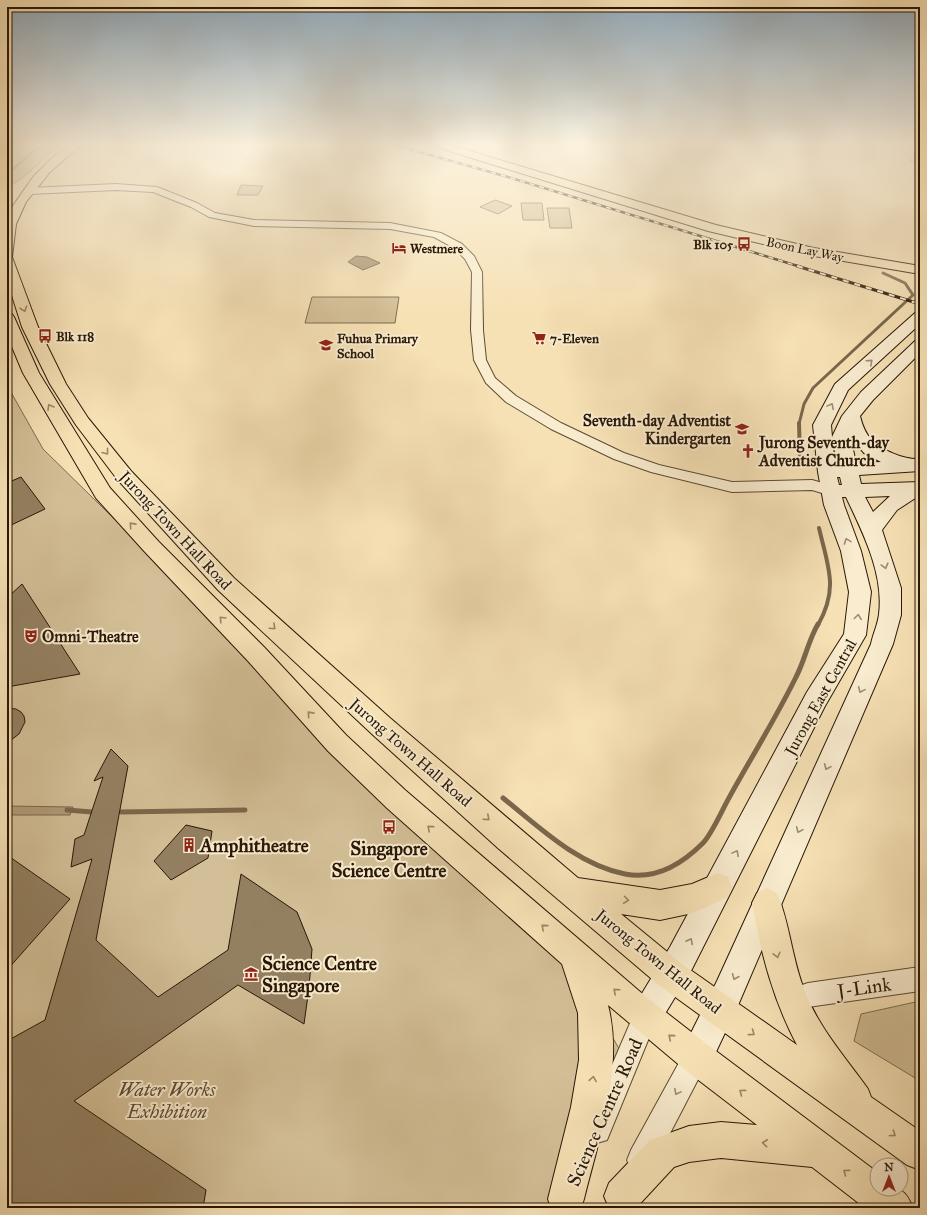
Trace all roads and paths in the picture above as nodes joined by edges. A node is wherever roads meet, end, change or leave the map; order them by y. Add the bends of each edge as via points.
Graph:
1 (21, 202) edge
2 (185, 202) edge
3 (626, 202) edge
4 (660, 202) edge
5 (7, 255) edge
6 (915, 257) edge
7 (882, 264) junction
8 (9, 268) edge
9 (920, 270) edge
10 (920, 282) edge
11 (920, 316) edge
12 (7, 317) edge
13 (920, 344) edge
14 (851, 416) junction
15 (73, 426) junction
16 (919, 465) edge
17 (849, 471) junction
18 (831, 485) junction
19 (918, 488) edge
20 (872, 530) junction
21 (718, 887) junction
22 (574, 892) junction
23 (767, 903) junction
24 (573, 953) junction
25 (671, 975) junction
26 (920, 979) edge
27 (808, 995) dead end
28 (720, 1011) junction
29 (646, 1016) junction
30 (696, 1057) junction
31 (866, 1115) junction
32 (818, 1150) junction
33 (920, 1152) edge
34 (619, 1202) edge
35 (563, 1204) edge
36 (895, 1208) edge

1 - 5 main road via 10,226
2 - 18 street via 212,215 254,223 390,226 437,235 458,246 470,258 477,272 480,360 490,380 511,399 556,426 619,456 656,469 732,487
3 - 7 main road, Boon Lay Way via 712,228 806,250
4 - 6 main road, Boon Lay Way via 788,237
7 - 9 main road, Boon Lay Way
7 - 10 main road via 913,276
8 -> 15 main road, Jurong Town Hall Road via 30,327 58,384
18 -> 11 main road, Jurong East Central via 822,425 841,388
15 -> 12 main road, Jurong Town Hall Road via 30,373
13 - 14 main road, Jurong East Central via 867,396
14 - 16 main road via 859,438 872,451 889,459
14 - 17 main road, Jurong East Central via 841,437
15 -> 22 main road, Jurong Town Hall Road via 124,475 226,584 509,839
24 -> 15 main road, Jurong Town Hall Road via 396,799 337,742 256,654 152,548 103,493
16 - 17 main road
17 - 18 main road, Jurong East Central
18 - 19 main road
18 - 20 main road, Jurong East Central
21 -> 18 main road, Jurong East Central via 816,699 856,635 860,592 851,551 834,505
19 - 20 main road via 892,502
20 -> 23 main road, Jurong East Central via 890,588 890,615 882,644
22 -> 21 main road via 660,905 693,898
25 -> 21 main road, Jurong East Central
22 - 25 main road, Jurong Town Hall Road
23 -> 28 main road, Jurong East Central
23 -> 31 main road via 777,954 790,997 804,1026
29 -> 24 main road, Jurong Town Hall Road
35 -> 24 main road via 591,1093 597,1052 594,1012
25 - 28 main road, Jurong Town Hall Road
25 - 29 main road, Jurong East Central
26 - 27 street, J-Link
28 - 30 main road, Jurong East Central
28 -> 31 main road, Jurong Town Hall Road
30 -> 29 main road, Jurong Town Hall Road
29 - 35 street, Science Centre Road
32 -> 30 main road, Jurong Town Hall Road
30 -> 34 street
31 -> 33 main road, Jurong Town Hall Road
32 -> 34 main road via 721,1140 689,1144 663,1153
36 -> 32 main road, Jurong Town Hall Road

